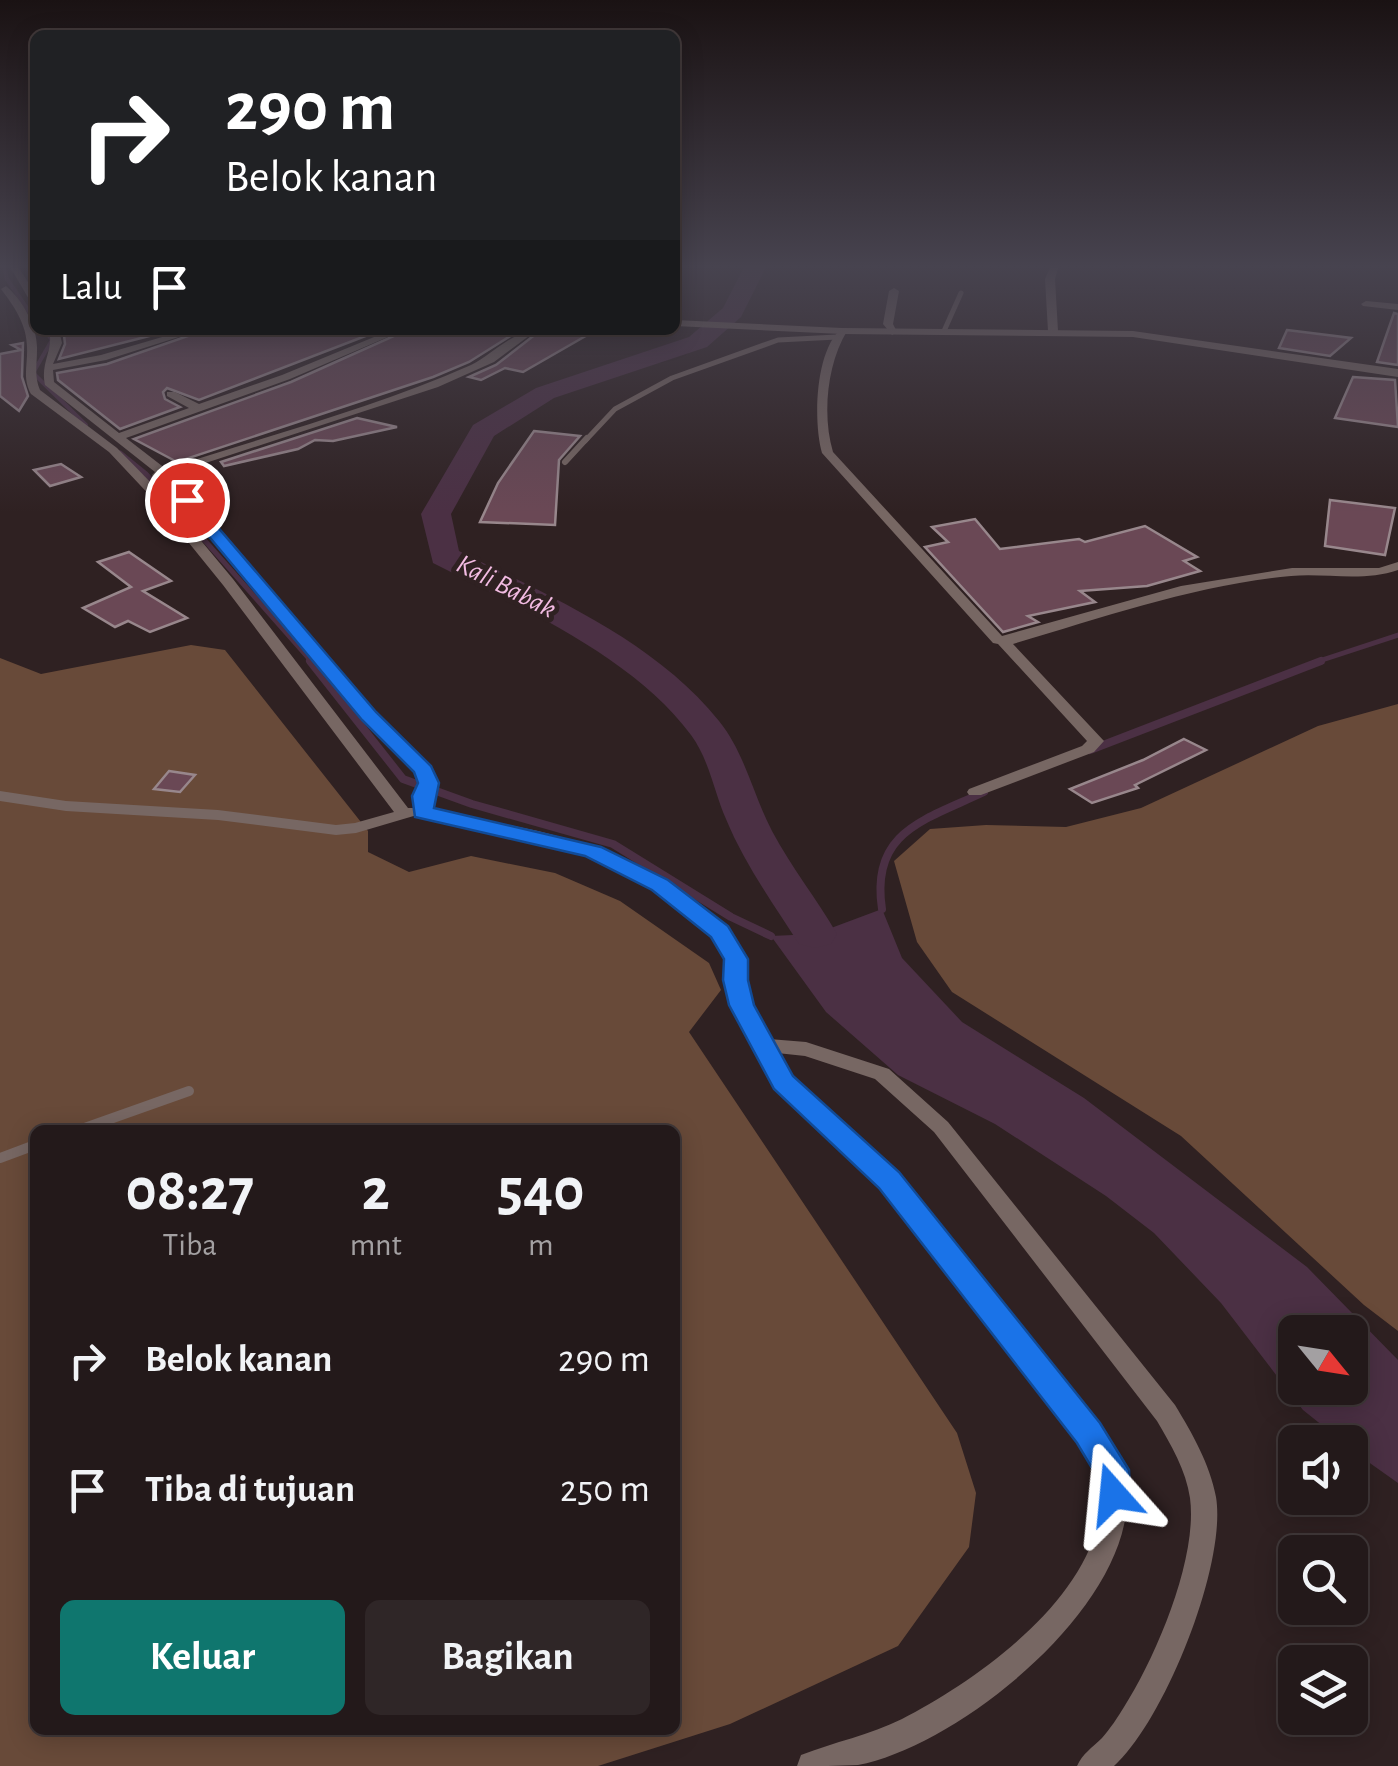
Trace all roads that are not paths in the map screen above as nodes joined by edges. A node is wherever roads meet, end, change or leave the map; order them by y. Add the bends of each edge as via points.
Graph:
1 (138, 347) edge
2 (355, 347) edge
3 (508, 347) edge
4 (757, 347) edge
5 (836, 347) edge
6 (1236, 347) edge
7 (45, 348) joint
8 (1398, 372) edge
9 (41, 381) junction
10 (171, 394) dead end
11 (200, 409) junction
12 (120, 436) junction
13 (565, 462) dead end
14 (153, 477) junction
15 (1398, 566) edge
16 (240, 579) junction
17 (1003, 641) junction
18 (975, 792) dead end
19 (0, 796) edge
20 (419, 800) junction
21 (765, 1045) junction
22 (189, 1092) dead end
23 (93, 1125) edge
24 (30, 1147) edge
25 (0, 1158) edge
26 (812, 1766) edge
27 (1092, 1766) edge

1 - 9 street
2 - 11 street
3 - 14 street via 434,385
4 - 13 lane via 672,378 615,410
5 - 17 street via 820,428 828,452
6 - 8 street
7 - 9 street
7 - 9 street
9 - 12 street
9 - 14 street via 113,450
10 - 11 street
11 - 12 street
12 - 14 street
14 - 16 street
14 - 16 street
15 - 17 street via 1243,578
16 - 20 street
16 - 20 street via 423,770
17 - 18 street via 1096,740 1088,750
19 - 20 street via 336,830
20 - 21 street via 430,815 593,851 660,885 728,941 737,994
21 - 26 street via 783,1082 889,1180 1112,1470 1110,1536 1058,1622 1032,1650 911,1730
21 - 27 street via 806,1048 882,1074 940,1126 1166,1413 1188,1452 1204,1511 1192,1575 1136,1720 1112,1753
22 - 23 lane
24 - 25 lane

